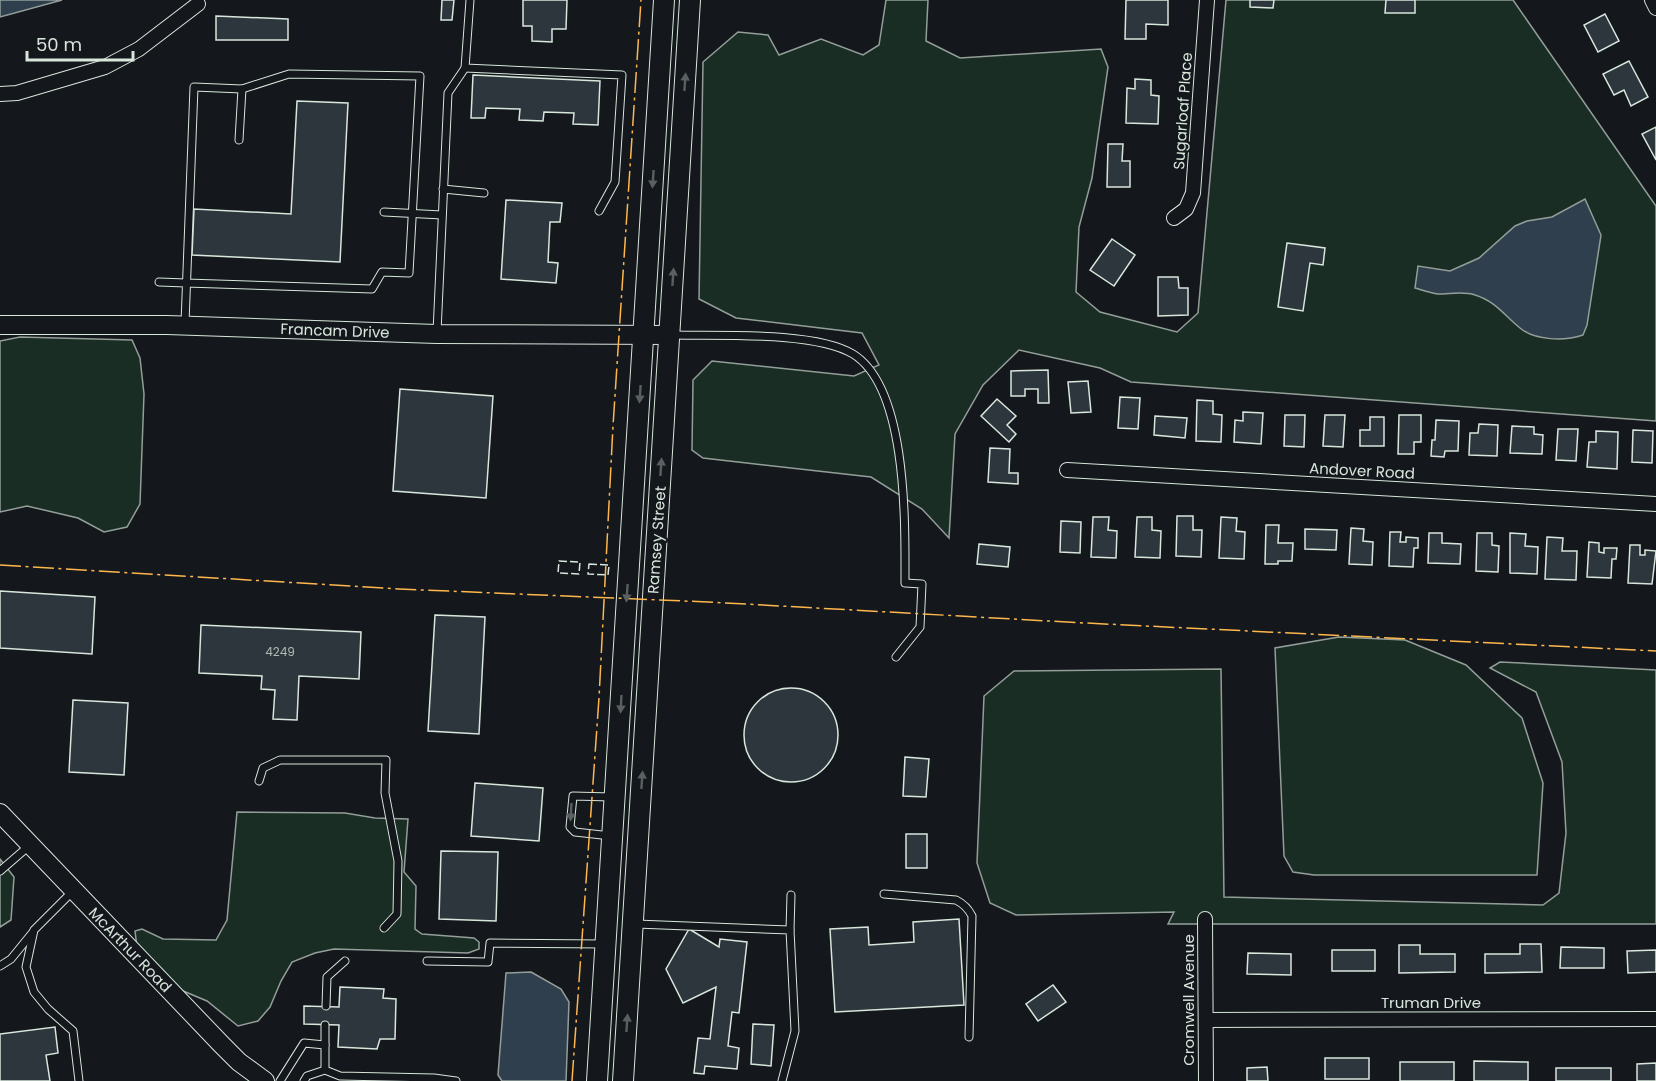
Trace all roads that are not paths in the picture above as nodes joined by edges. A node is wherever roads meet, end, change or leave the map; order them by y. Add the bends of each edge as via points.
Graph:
1 (470, 0) edge
2 (664, 0) edge
3 (690, 0) edge
4 (1207, 0) edge
5 (1652, 0) edge
6 (198, 4) dead end
7 (1656, 8) edge
8 (465, 68) junction
9 (242, 89) junction
10 (0, 94) edge
11 (239, 140) dead end
12 (443, 189) junction
13 (484, 193) dead end
14 (599, 211) dead end
15 (384, 212) dead end
16 (412, 213) junction
17 (442, 214) junction
18 (1174, 218) dead end
19 (159, 282) dead end
20 (186, 283) junction
21 (0, 325) edge
22 (185, 326) junction
23 (437, 334) junction
24 (669, 335) junction
25 (643, 336) junction
26 (1067, 470) dead end
27 (1656, 504) edge
28 (896, 657) dead end
29 (259, 781) dead end
30 (615, 797) junction
31 (0, 813) edge
32 (612, 836) junction
33 (30, 845) junction
34 (0, 871) edge
35 (73, 891) junction
36 (884, 894) dead end
37 (791, 895) dead end
38 (1205, 918) dead end
39 (633, 924) junction
40 (384, 928) dead end
41 (34, 930) junction
42 (790, 930) junction
43 (606, 944) junction
44 (345, 961) dead end
45 (427, 961) dead end
46 (0, 966) edge
47 (326, 1006) dead end
48 (1656, 1019) edge
49 (1206, 1020) junction
50 (325, 1025) dead end
51 (969, 1037) dead end
52 (325, 1045) junction
53 (325, 1070) junction
54 (79, 1081) edge
55 (265, 1081) edge
56 (280, 1081) edge
57 (304, 1081) edge
58 (456, 1081) edge
59 (597, 1081) edge
60 (623, 1081) edge
61 (782, 1081) edge
62 (1206, 1081) edge

1 - 8 lane
2 -> 25 main road, Ramsey Street
24 -> 3 main road, Ramsey Street
4 - 18 street, Sugarloaf Place via 1193,193 1186,209
5 - 7 street
6 - 10 street via 139,50 105,67 17,93
8 - 12 lane via 448,93
8 - 14 lane via 622,75 615,182
9 - 11 lane
9 - 16 lane via 289,74 420,76
9 - 20 lane via 194,87
12 - 13 lane
12 - 17 lane
15 - 16 lane
16 - 17 lane
16 - 20 lane via 409,273 382,272 372,289
17 - 23 lane
19 - 20 lane
20 - 22 lane
21 - 22 street, Francam Drive
22 - 23 street, Francam Drive
23 - 25 street, Francam Drive
24 - 25 street, Francam Drive
24 - 28 lane via 806,341 852,353 872,370 887,399 895,429 905,583 922,584 920,627
39 -> 24 main road, Ramsey Street
25 -> 30 main road, Ramsey Street
26 - 27 street, Andover Road
29 - 40 lane via 263,768 280,760 386,760 385,793 398,861 397,914
30 - 32 main road, Ramsey Street
30 -> 32 lane via 578,795 571,800 572,831
31 - 33 street, McArthur Road
32 - 43 main road, Ramsey Street
33 - 34 lane
33 - 35 street, McArthur Road
35 - 41 lane
35 - 55 street, McArthur Road via 222,1046
36 - 51 lane via 956,900 969,910
37 - 42 lane
38 - 49 street, Cromwell Avenue
39 - 42 lane
60 -> 39 main road, Ramsey Street
41 - 46 lane
41 - 54 lane via 26,967 34,992 73,1031
42 - 61 lane via 795,1031
43 - 45 lane via 490,943 488,962
43 - 59 main road, Ramsey Street
44 - 47 lane via 327,977
48 - 49 street, Truman Drive
49 - 62 street, Cromwell Avenue
50 - 52 lane
52 - 53 lane
52 - 56 lane via 304,1043
53 - 57 lane via 307,1076
53 - 58 lane via 340,1076

